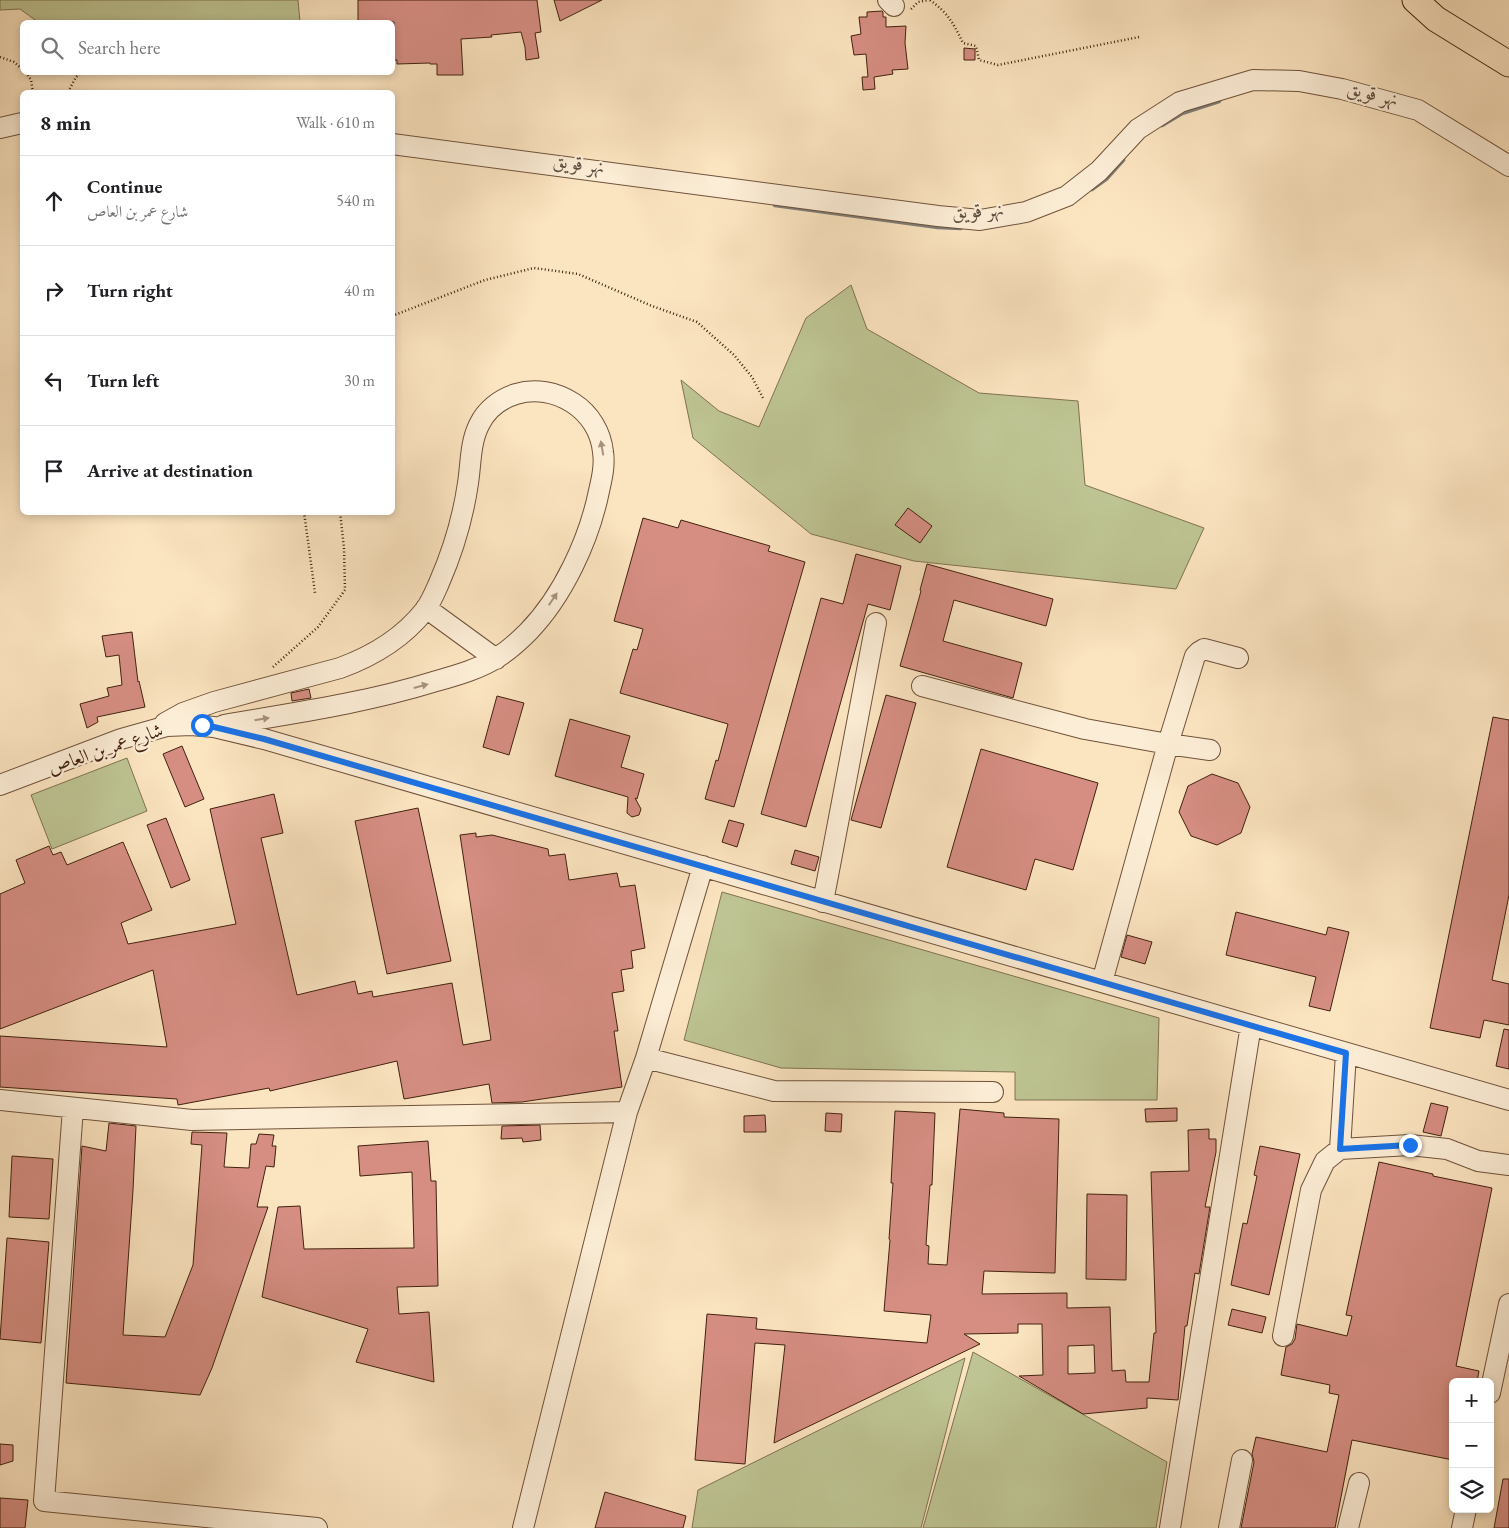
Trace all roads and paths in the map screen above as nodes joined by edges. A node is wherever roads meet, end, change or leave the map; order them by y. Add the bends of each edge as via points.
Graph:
1 (930, 0) edge
2 (1415, 0) edge
3 (1139, 37) dead end
4 (0, 57) edge
5 (1509, 64) edge
6 (20, 67) edge
7 (28, 75) edge
8 (78, 75) edge
9 (34, 90) edge
10 (69, 90) edge
11 (20, 123) edge
12 (0, 128) edge
13 (395, 144) edge
14 (1509, 166) edge
15 (395, 315) edge
16 (763, 398) dead end
17 (304, 515) edge
18 (340, 515) edge
19 (315, 593) dead end
20 (426, 608) junction
21 (876, 623) dead end
22 (1238, 658) dead end
23 (496, 659) junction
24 (266, 674) dead end
25 (922, 686) dead end
26 (214, 727) junction
27 (155, 729) junction
28 (1168, 744) junction
29 (1210, 750) dead end
30 (0, 785) edge
31 (702, 866) junction
32 (823, 902) junction
33 (1102, 982) junction
34 (1251, 1025) junction
35 (1346, 1053) junction
36 (646, 1058) junction
37 (993, 1092) dead end
38 (0, 1100) edge
39 (1509, 1100) edge
40 (73, 1108) junction
41 (627, 1112) junction
42 (1340, 1149) junction
43 (1509, 1165) edge
44 (1509, 1304) edge
45 (1283, 1336) dead end
46 (1493, 1378) edge
47 (1242, 1460) dead end
48 (1359, 1483) dead end
49 (1465, 1513) edge
50 (188, 1522) edge
51 (317, 1528) edge
52 (523, 1528) edge
53 (1170, 1528) edge
54 (1229, 1528) edge
55 (1348, 1528) edge
56 (1462, 1528) edge

1 - 3 path via 944,11 963,43 976,46 979,60 998,65
2 - 5 main road via 1436,19
4 - 6 path
7 - 9 path
8 - 10 path
11 - 12 street
13 - 14 street via 980,220 1026,212 1067,196 1099,171 1138,129 1180,102 1253,80 1299,80 1418,110
15 - 16 path via 485,280 534,268 578,274 697,322 734,356 752,377
17 - 19 path
18 - 24 path via 345,590 318,627
20 - 23 street
23 -> 20 street via 512,648 545,612 571,570 590,524 604,453 596,427 579,406 555,394 528,392 503,400 483,417 474,438 458,533
20 - 27 street via 394,640 359,661 199,707
21 - 32 street
22 - 28 street via 1204,649 1195,656
26 -> 23 street via 305,712 411,688 459,675
25 - 28 street via 1085,729
26 - 27 street, شارع عمر بن العاص via 190,724
26 - 31 street, شارع عمر بن العاص
27 - 30 street, شارع عمر بن العاص
28 - 29 street
28 - 33 street
31 - 32 street, شارع عمر بن العاص
31 - 36 street
32 - 33 street, شارع عمر بن العاص
33 - 34 street, شارع عمر بن العاص
34 - 35 street, شارع عمر بن العاص
34 - 53 street
35 - 39 street, شارع عمر بن العاص
35 - 42 street
36 - 37 street via 774,1091
36 - 41 street
38 - 40 street
40 - 41 street via 192,1120
40 - 50 street via 44,1500
41 - 52 street
42 - 43 street via 1410,1145 1447,1149 1478,1161
42 - 45 street via 1325,1161 1311,1190
44 - 46 street
47 - 54 street
48 - 55 street
49 - 56 street
50 - 51 street

